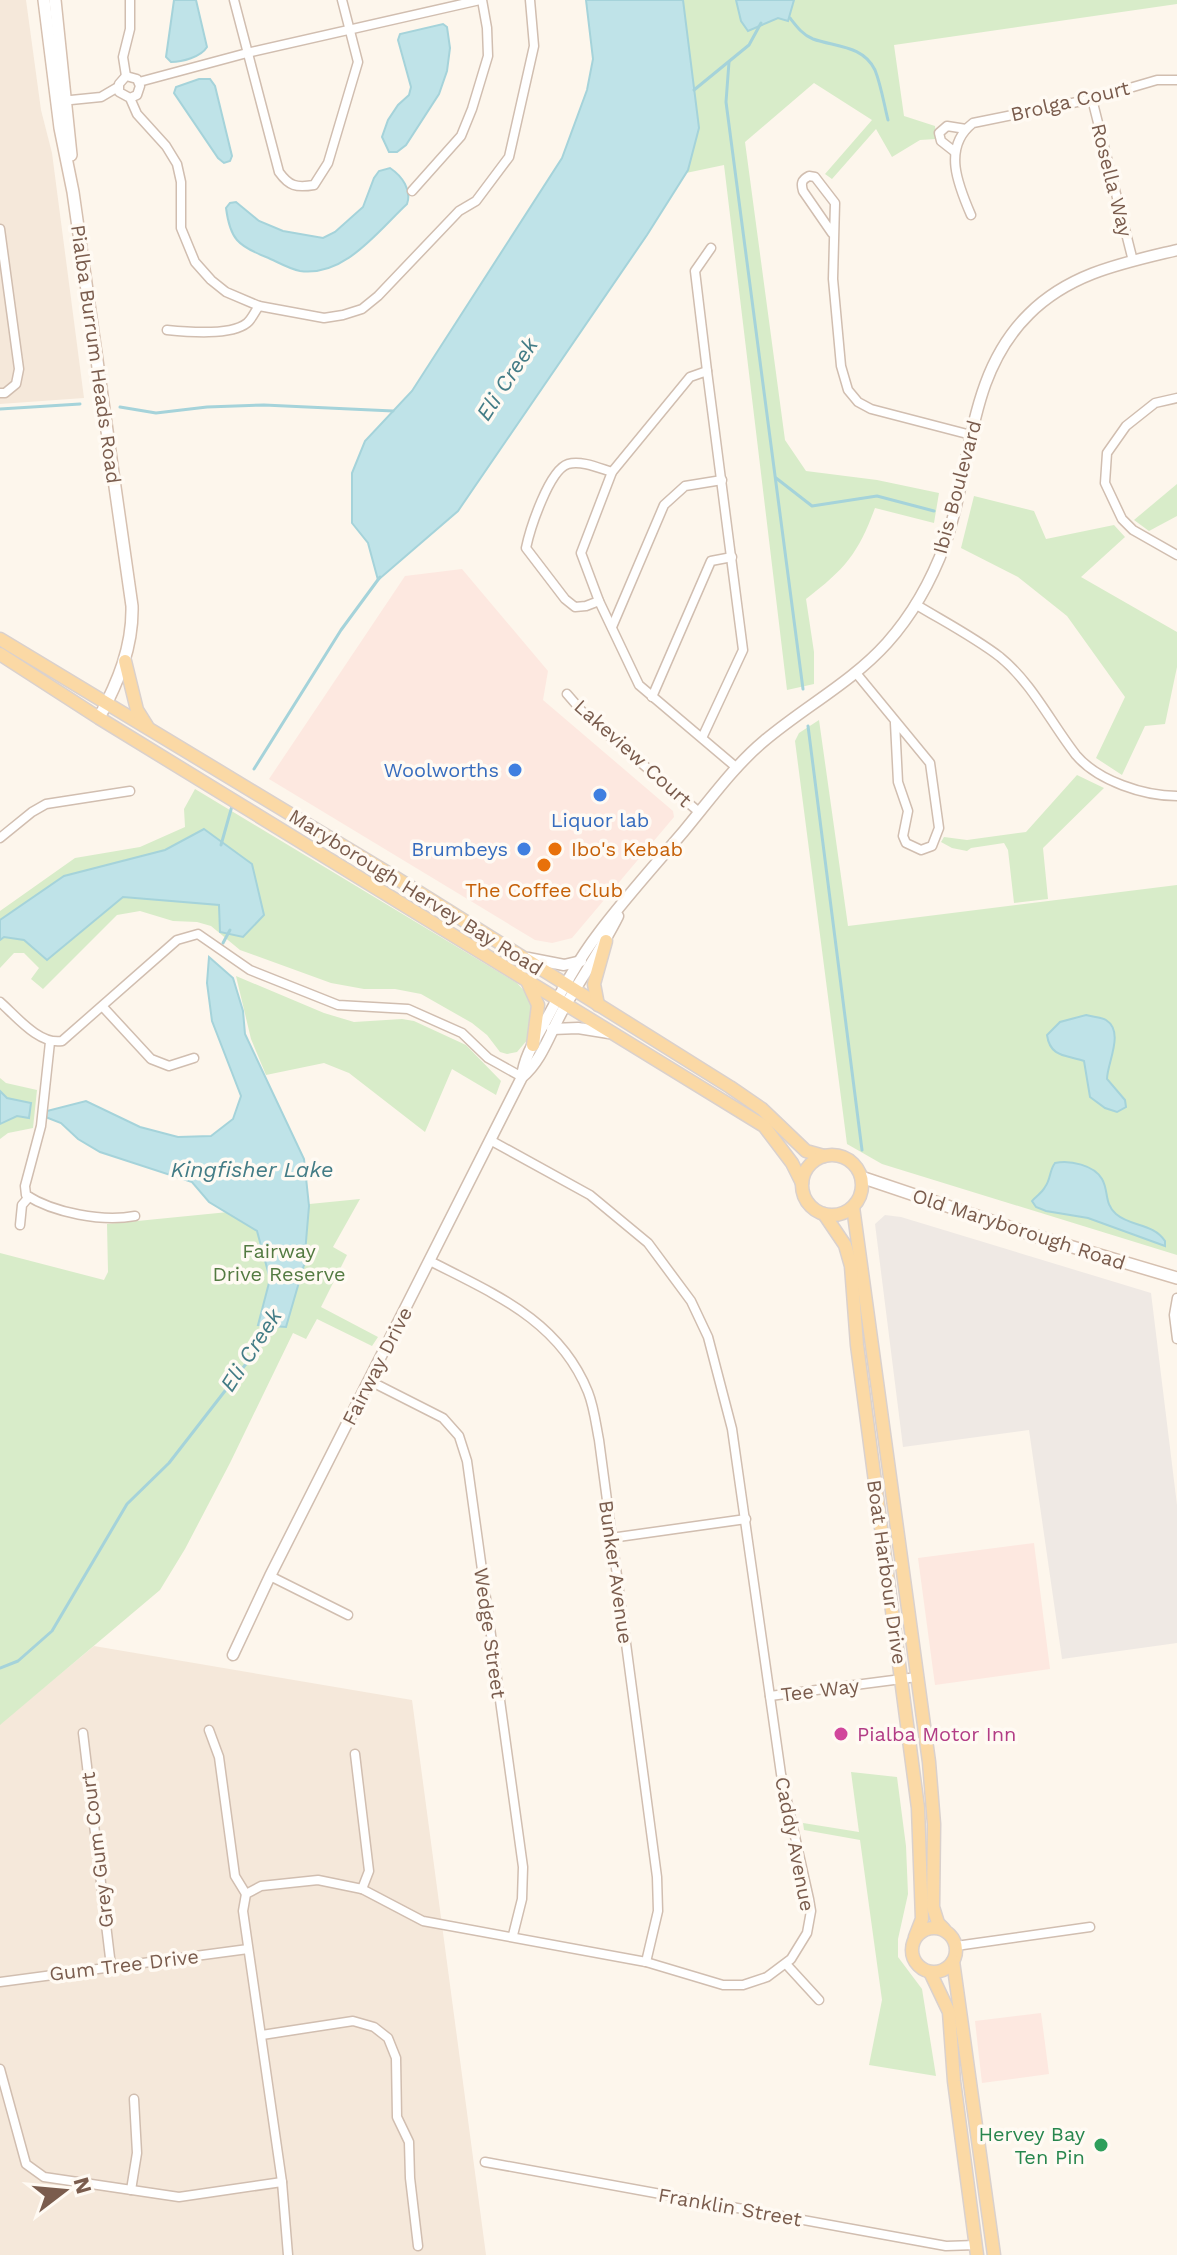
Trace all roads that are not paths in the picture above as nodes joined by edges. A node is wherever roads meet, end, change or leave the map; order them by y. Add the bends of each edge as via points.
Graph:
1 (44, 0) edge
2 (55, 0) edge
3 (130, 0) edge
4 (234, 0) edge
5 (342, 0) edge
6 (481, 0) edge
7 (530, 0) edge
8 (351, 31) junction
9 (247, 53) junction
10 (126, 76) junction
11 (1177, 80) edge
12 (139, 82) junction
13 (118, 87) junction
14 (130, 98) junction
15 (1092, 99) junction
16 (61, 101) junction
17 (966, 129) junction
18 (955, 152) junction
19 (412, 191) dead end
20 (971, 215) dead end
21 (0, 229) edge
22 (832, 233) junction
23 (711, 248) dead end
24 (1177, 250) edge
25 (1133, 261) junction
26 (259, 306) junction
27 (167, 330) dead end
28 (707, 371) junction
29 (0, 393) edge
30 (1177, 398) edge
31 (971, 435) junction
32 (612, 472) junction
33 (722, 480) junction
34 (1177, 555) edge
35 (732, 557) junction
36 (599, 601) junction
37 (915, 604) junction
38 (612, 627) junction
39 (0, 639) edge
40 (0, 654) edge
41 (125, 661) junction
42 (856, 673) junction
43 (567, 694) dead end
44 (652, 697) junction
45 (106, 704) junction
46 (99, 718) junction
47 (895, 723) junction
48 (148, 728) junction
49 (702, 738) junction
50 (737, 768) junction
51 (130, 791) dead end
52 (1177, 796) edge
53 (699, 812) junction
54 (0, 838) edge
55 (624, 903) junction
56 (606, 941) junction
57 (518, 956) junction
58 (581, 961) junction
59 (527, 981) junction
60 (570, 988) junction
61 (0, 1002) edge
62 (562, 1002) junction
63 (598, 1005) junction
64 (103, 1007) junction
65 (552, 1029) junction
66 (611, 1034) junction
67 (50, 1042) junction
68 (533, 1045) junction
69 (194, 1058) dead end
70 (522, 1077) junction
71 (490, 1140) junction
72 (824, 1156) junction
73 (861, 1177) junction
74 (802, 1183) junction
75 (29, 1197) junction
76 (853, 1207) junction
77 (824, 1214) junction
78 (135, 1216) dead end
79 (20, 1225) dead end
80 (430, 1261) junction
81 (1177, 1278) edge
82 (1177, 1298) edge
83 (1177, 1339) edge
84 (370, 1381) junction
85 (746, 1519) junction
86 (611, 1538) junction
87 (270, 1576) junction
88 (348, 1615) dead end
89 (233, 1655) dead end
90 (917, 1677) junction
91 (901, 1680) junction
92 (770, 1696) junction
93 (209, 1730) dead end
94 (83, 1733) dead end
95 (355, 1754) dead end
96 (362, 1889) junction
97 (246, 1894) junction
98 (1090, 1927) dead end
99 (944, 1929) junction
100 (513, 1935) junction
101 (915, 1937) junction
102 (956, 1946) junction
103 (248, 1949) junction
104 (953, 1961) junction
105 (646, 1962) junction
106 (786, 1964) junction
107 (111, 1966) junction
108 (930, 1972) junction
109 (0, 1982) edge
110 (819, 2000) dead end
111 (262, 2035) junction
112 (0, 2069) edge
113 (134, 2099) dead end
114 (485, 2162) dead end
115 (282, 2182) junction
116 (985, 2189) junction
117 (131, 2190) junction
118 (418, 2246) dead end
119 (978, 2252) edge
120 (288, 2255) edge
121 (994, 2255) edge

1 - 16 main road, Pialba Burrum Heads Road
2 - 16 main road, Pialba Burrum Heads Road
3 - 10 street
4 - 9 street
5 - 8 street
6 - 8 street
6 - 19 street via 488,56 472,109 461,136
7 - 26 street via 534,46 509,157 476,201 459,211 362,309 324,318
8 - 9 street
8 - 9 street via 358,62 328,163 314,185 287,184 279,172
9 - 12 street
10 - 12 street
10 - 13 street
11 - 15 street, Brolga Court via 1157,80
12 - 14 street via 139,92
13 - 14 street
13 - 16 street via 101,97
14 - 26 street via 177,164 181,228 195,262 226,292
15 - 17 street, Brolga Court via 987,118
15 - 25 street, Rosella Way
16 - 41 main road, Pialba Burrum Heads Road via 132,606
17 - 18 street
17 - 18 street, Brolga Court via 947,126 939,133
18 - 20 street, Brolga Court via 960,191
21 - 29 street via 19,369 16,384
22 - 22 street via 835,203 809,176 803,179 803,191
22 - 31 street via 841,366 848,390 871,409
23 - 28 street via 695,271
24 - 25 street, Ibis Boulevard
25 - 31 street, Ibis Boulevard via 1092,272 1029,314 1002,347 983,385
26 - 27 street via 248,323 238,327 199,333
28 - 32 street via 690,377
28 - 33 street
30 - 34 street via 1155,403 1126,426 1107,453 1105,483 1133,530
31 - 37 street, Ibis Boulevard via 946,542
32 - 36 street via 581,553
32 - 36 street via 582,463 555,472 526,548 575,607
33 - 35 street
33 - 38 street via 685,486 664,505
35 - 44 street via 711,561
35 - 49 street via 743,650
36 - 38 street
37 - 42 street, Ibis Boulevard via 888,642
37 - 52 street via 1000,658 1030,689 1079,758 1114,783
38 - 44 street via 639,685
39 - 45 main road, Maryborough Hervey Bay Road
40 - 46 main road, Maryborough Hervey Bay Road
41 - 45 main road, Pialba Burrum Heads Road
41 - 48 main road via 137,710
42 - 47 street
42 - 50 street, Ibis Boulevard via 763,742
43 - 53 street, Lakeview Court
44 - 49 street
45 - 46 main road, Pialba Burrum Heads Road
45 - 48 main road, Maryborough Hervey Bay Road
46 - 59 main road, Maryborough Hervey Bay Road
47 - 47 street via 930,763 939,828 932,846 921,850 903,836 908,811 898,782
48 - 57 main road, Maryborough Hervey Bay Road
49 - 50 street
50 - 53 street, Ibis Boulevard
51 - 54 street via 46,804
53 - 55 street, Ibis Boulevard
55 - 56 street, Ibis Boulevard
55 - 58 street, Ibis Boulevard
56 - 60 street, Ibis Boulevard
56 - 63 main road via 594,984
57 - 58 street via 564,965
57 - 60 main road, Maryborough Hervey Bay Road
58 - 60 street, Ibis Boulevard
59 - 62 main road, Maryborough Hervey Bay Road
59 - 68 main road via 538,1005
60 - 62 street, Fairway Drive
60 - 63 main road, Maryborough Hervey Bay Road
61 - 67 street
62 - 65 street, Fairway Drive
62 - 66 main road, Maryborough Hervey Bay Road
62 - 68 street, Fairway Drive
63 - 72 main road, Maryborough Hervey Bay Road via 762,1109 806,1151
64 - 67 street via 62,1041
64 - 69 street via 151,1059 169,1066
64 - 70 street via 177,940 198,934 250,970 338,1005 408,1009 462,1033 488,1058
65 - 66 street
65 - 70 street, Fairway Drive via 532,1069
66 - 74 main road, Maryborough Hervey Bay Road via 764,1126
67 - 75 street via 41,1126 25,1186
68 - 70 street, Fairway Drive
70 - 71 street, Fairway Drive
71 - 80 street, Fairway Drive
71 - 85 street, Caddy Avenue via 590,1195 648,1243 691,1301 708,1337 732,1429
72 - 73 main road via 839,1155
72 - 74 main road via 809,1165
73 - 76 main road
73 - 81 main road, Old Maryborough Road
74 - 77 main road via 804,1196
75 - 78 street via 88,1217
75 - 79 street via 22,1205
76 - 77 main road
76 - 90 main road, Boat Harbour Drive
77 - 91 main road, Boat Harbour Drive via 845,1245 851,1266
80 - 84 street, Fairway Drive
80 - 86 street, Bunker Avenue via 541,1324 571,1359 589,1394 596,1425
82 - 83 street
84 - 87 street, Fairway Drive
84 - 100 street, Wedge Street via 443,1418 459,1436 467,1461 523,1867
85 - 86 street
85 - 92 street, Caddy Avenue
86 - 105 street, Bunker Avenue via 657,1877 658,1911
87 - 88 street
87 - 89 street, Fairway Drive
90 - 91 street, Tee Way
90 - 99 main road, Boat Harbour Drive via 934,1824 933,1907
91 - 92 street, Tee Way
91 - 101 main road, Boat Harbour Drive via 918,1808 922,1919
92 - 106 street, Caddy Avenue via 811,1911 807,1933
93 - 97 street via 219,1757 235,1876
94 - 107 street, Grey Gum Court
95 - 96 street via 369,1871
96 - 97 street, Caddy Avenue via 318,1880 261,1886
96 - 100 street, Caddy Avenue via 423,1921
97 - 103 street
98 - 102 street
99 - 101 main road via 928,1928
99 - 102 main road
100 - 105 street, Caddy Avenue
101 - 108 main road via 914,1961
102 - 104 main road
103 - 107 street, Gum Tree Drive
103 - 111 street
104 - 108 main road
104 - 116 main road
105 - 106 street, Caddy Avenue via 723,1985 767,1977
106 - 110 street
107 - 109 street, Gum Tree Drive
108 - 119 main road via 949,2012
111 - 115 street
111 - 118 street via 353,2021 388,2038 396,2058 397,2117 409,2142
112 - 117 street via 26,2164 44,2177
113 - 117 street via 137,2153
114 - 119 street, Franklin Street
115 - 117 street via 179,2197
115 - 120 street
116 - 119 main road
116 - 121 main road

